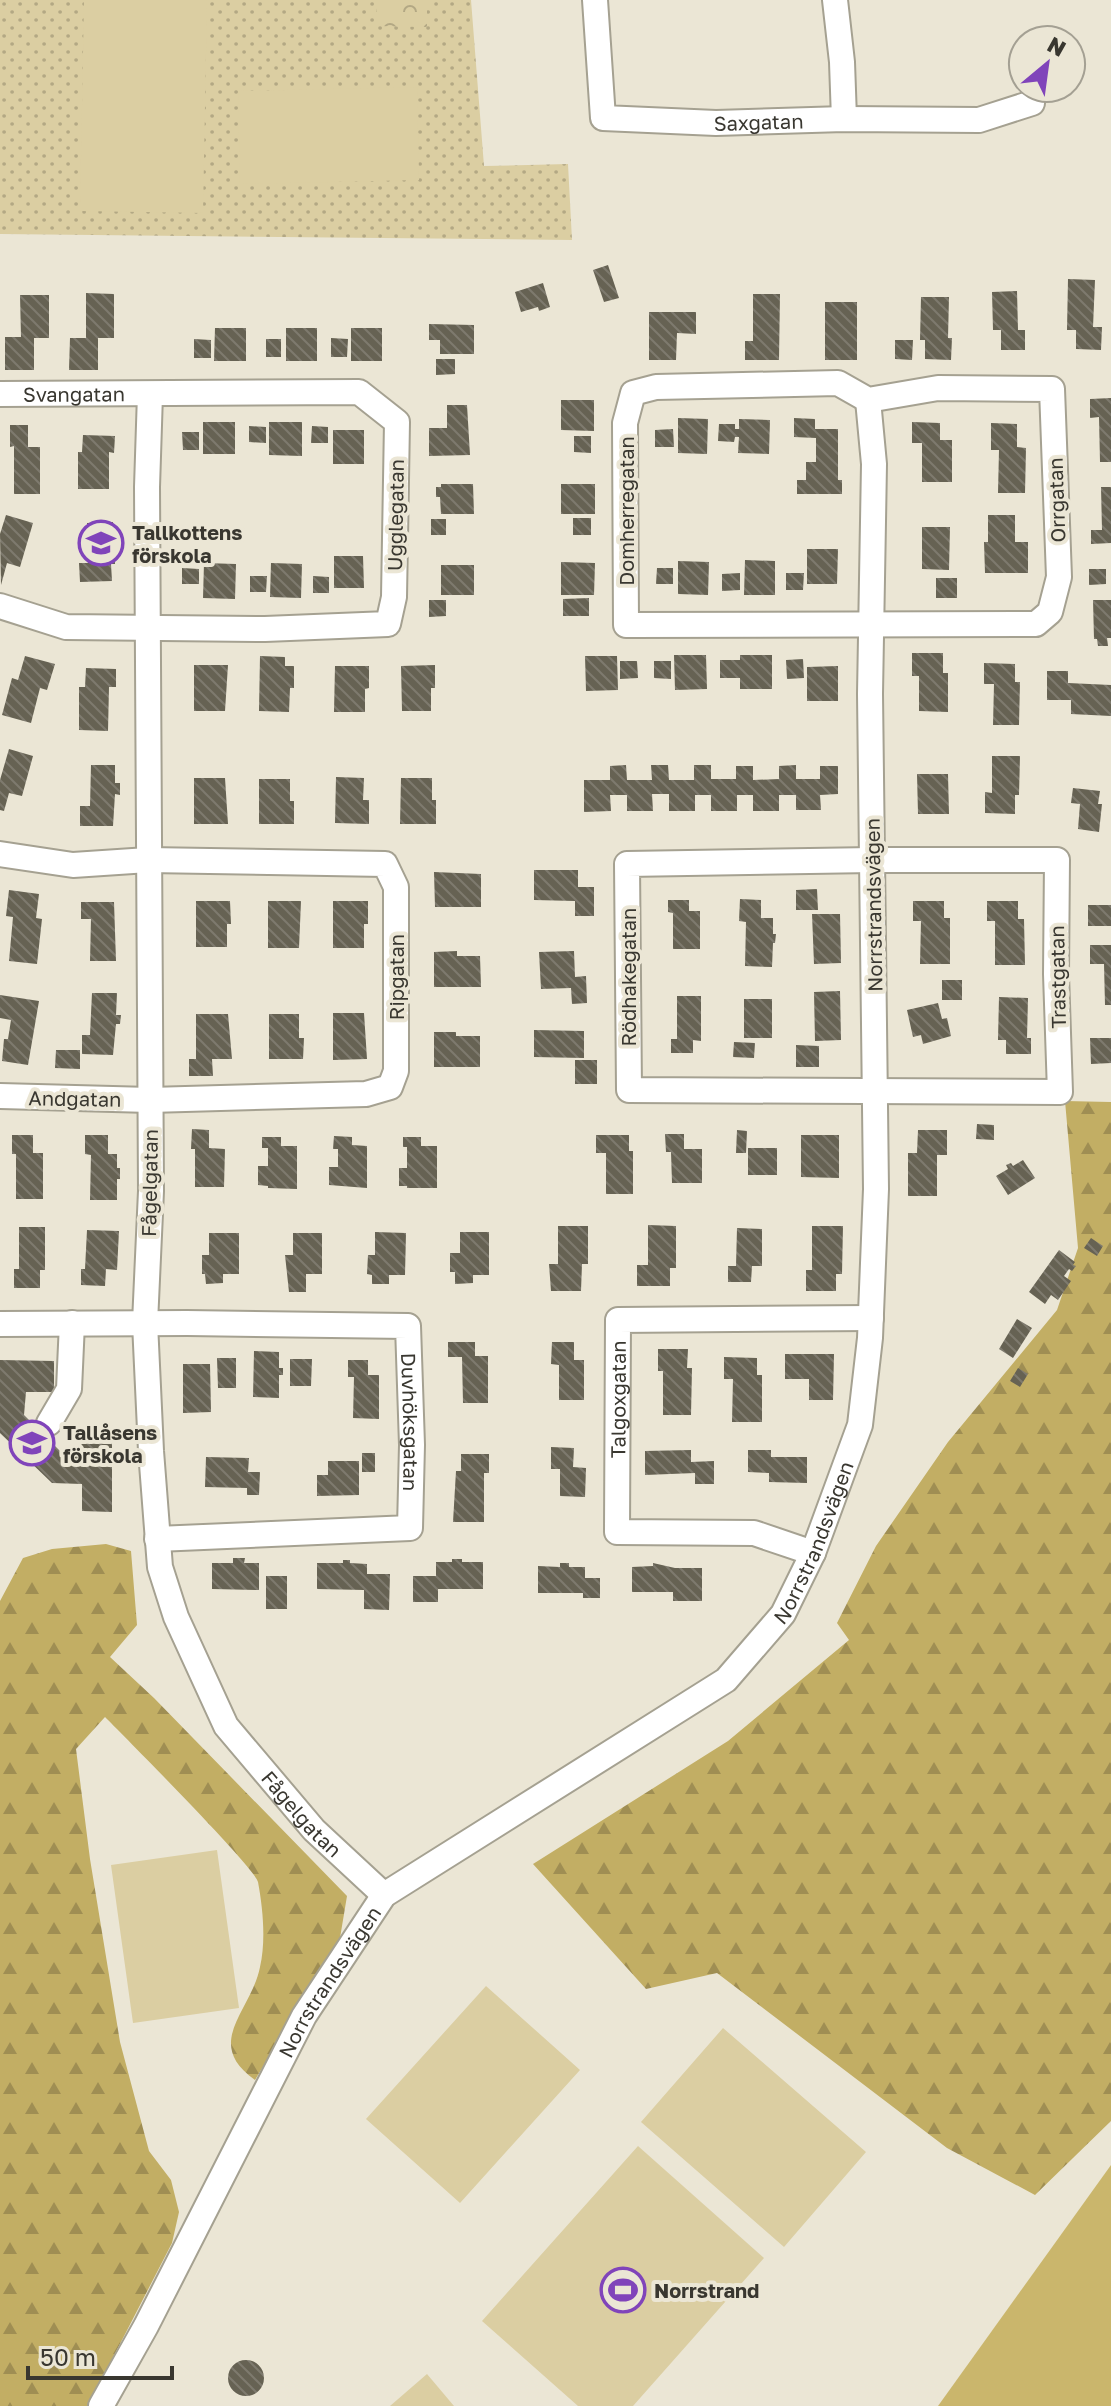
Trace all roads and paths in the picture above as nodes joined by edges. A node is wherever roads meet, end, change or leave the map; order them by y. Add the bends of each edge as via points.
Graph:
1 (595, 0) edge
2 (835, 0) edge
3 (1029, 104) edge
4 (844, 119) junction
5 (0, 394) edge
6 (150, 394) junction
7 (868, 400) junction
8 (0, 606) edge
9 (872, 624) junction
10 (148, 629) junction
11 (0, 854) edge
12 (148, 860) junction
13 (873, 860) junction
14 (875, 1093) junction
15 (0, 1096) edge
16 (150, 1100) junction
17 (871, 1318) junction
18 (72, 1323) junction
19 (145, 1323) junction
20 (0, 1324) edge
21 (49, 1423) dead end
22 (157, 1539) junction
23 (813, 1553) junction
24 (384, 1895) junction
25 (101, 2406) edge

1 - 4 street, Saxgatan via 603,118 716,123
2 - 4 street
3 - 4 street, Saxgatan via 979,120
5 - 6 street, Svangatan
6 - 10 street, Fågelgatan
6 - 10 street, Ugglegatan via 359,392 397,422 394,597 388,624
7 - 9 street, Norrstrandsvägen via 874,464
7 - 9 street, Orrgatan via 938,388 1052,389 1059,577 1050,612 1036,624
7 - 9 street, Domherregatan via 838,383 656,387 633,393 625,423 626,625
8 - 10 street via 66,627
9 - 13 street, Norrstrandsvägen
10 - 12 street, Fågelgatan
11 - 12 street via 73,865
12 - 16 street, Fågelgatan
12 - 16 street, Ripgatan via 385,864 396,887 396,1071 390,1087 366,1094
13 - 14 street, Norrstrandsvägen
13 - 14 street, Trastgatan via 1057,860 1060,1092
13 - 14 street, Rödhakegatan via 627,864 628,1075 629,1090
14 - 17 street, Norrstrandsvägen
15 - 16 street, Andgatan
16 - 19 street, Fågelgatan
17 - 23 street, Norrstrandsvägen via 860,1425
17 - 23 street, Talgoxgatan via 618,1320 617,1532 754,1533
18 - 19 street
18 - 20 street
18 - 21 street via 69,1389
19 - 22 street, Fågelgatan
19 - 22 street, Duvhöksgatan via 408,1326 410,1528
22 - 24 street, Fågelgatan via 176,1617 226,1726 314,1830
23 - 24 street, Norrstrandsvägen via 783,1614 726,1680
24 - 25 street, Norrstrandsvägen via 304,2016

